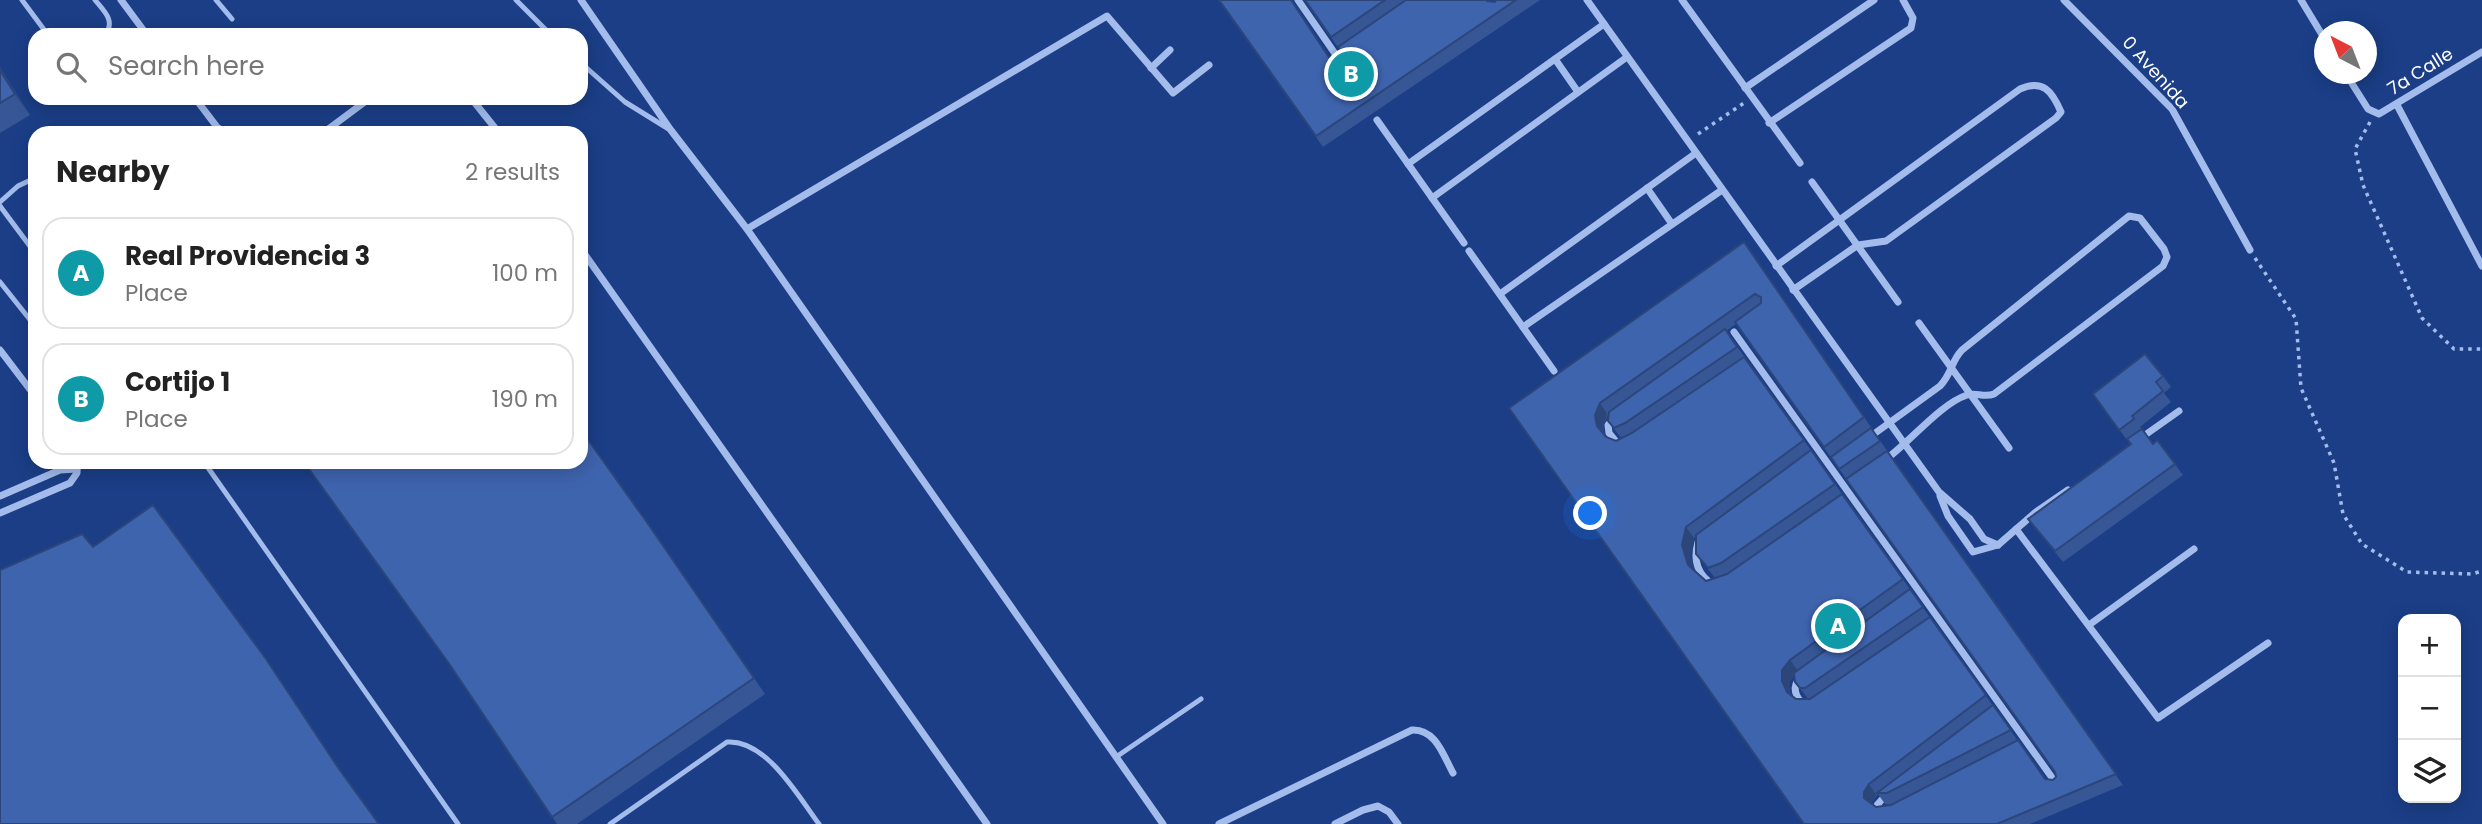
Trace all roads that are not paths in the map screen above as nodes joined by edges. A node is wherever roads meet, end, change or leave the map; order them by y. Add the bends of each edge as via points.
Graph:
1 (95, 0) edge
2 (121, 0) edge
3 (216, 0) edge
4 (516, 0) edge
5 (581, 0) edge
6 (1298, 0) edge
7 (1587, 0) edge
8 (1682, 0) edge
9 (1874, 0) edge
10 (1903, 0) edge
11 (2064, 0) edge
12 (2301, 0) edge
13 (25, 1) edge
14 (232, 19) dead end
15 (2314, 21) edge
16 (1604, 24) junction
17 (43, 28) edge
18 (110, 28) edge
19 (142, 28) edge
20 (544, 28) edge
21 (1171, 50) dead end
22 (1346, 50) edge
23 (2482, 52) edge
24 (1336, 57) junction
25 (1627, 57) junction
26 (1555, 59) junction
27 (1209, 65) dead end
28 (1151, 68) junction
29 (588, 69) edge
30 (2352, 84) edge
31 (1745, 88) junction
32 (1578, 92) junction
33 (1367, 100) edge
34 (2397, 104) junction
35 (200, 105) edge
36 (361, 105) edge
37 (477, 105) edge
38 (1377, 120) dead end
39 (1769, 123) junction
40 (216, 126) edge
41 (332, 126) edge
42 (493, 126) edge
43 (670, 129) junction
44 (1696, 153) junction
45 (1408, 163) junction
46 (1800, 163) dead end
47 (28, 181) edge
48 (1812, 182) dead end
49 (1647, 188) junction
50 (1722, 190) junction
51 (1432, 198) junction
52 (0, 204) edge
53 (1840, 221) junction
54 (1672, 224) junction
55 (747, 229) junction
56 (28, 243) edge
57 (1464, 243) dead end
58 (1858, 246) junction
59 (2250, 250) road end
60 (1469, 251) dead end
61 (588, 259) edge
62 (1776, 266) junction
63 (2482, 267) edge
64 (0, 282) edge
65 (1793, 290) junction
66 (1500, 294) junction
67 (1898, 302) dead end
68 (28, 317) edge
69 (1919, 323) dead end
70 (1744, 325) edge
71 (1523, 327) junction
72 (1734, 332) junction
73 (1724, 339) edge
74 (0, 350) edge
75 (1754, 359) junction
76 (1743, 366) edge
77 (1953, 367) junction
78 (1554, 371) dead end
79 (28, 387) edge
80 (1970, 394) junction
81 (2179, 411) dead end
82 (1619, 413) edge
83 (1888, 424) junction
84 (1627, 444) edge
85 (2132, 444) edge
86 (1858, 446) edge
87 (1905, 446) junction
88 (2009, 448) dead end
89 (1820, 452) junction
90 (1839, 459) edge
91 (1809, 460) edge
92 (1830, 466) junction
93 (1876, 467) edge
94 (64, 469) edge
95 (76, 469) edge
96 (209, 469) edge
97 (1856, 480) edge
98 (2080, 482) edge
99 (1847, 487) junction
100 (1939, 492) junction
101 (0, 496) edge
102 (1851, 496) junction
103 (1840, 503) edge
104 (0, 513) edge
105 (2016, 529) junction
106 (1709, 534) edge
107 (1998, 545) junction
108 (2194, 549) dead end
109 (1723, 583) edge
110 (1919, 591) junction
111 (1909, 598) edge
112 (1939, 619) junction
113 (2089, 625) junction
114 (1928, 627) edge
115 (2268, 643) dead end
116 (1813, 668) edge
117 (1201, 699) dead end
118 (1815, 705) edge
119 (2002, 707) junction
120 (1992, 715) edge
121 (2028, 743) junction
122 (2016, 749) edge
123 (1116, 757) junction
124 (1453, 773) dead end
125 (1899, 785) edge
126 (2058, 786) edge
127 (1896, 810) edge
128 (458, 824) edge
129 (610, 824) edge
130 (819, 824) edge
131 (987, 824) edge
132 (1163, 824) edge
133 (1219, 824) edge
134 (1335, 824) edge
135 (1398, 824) edge

1 - 18 lane via 110,19
2 - 19 street
3 - 14 lane
4 - 20 lane
5 - 43 street
6 - 24 street
7 - 16 street
8 - 31 street
9 - 31 street
10 - 39 street via 1913,18 1911,28
11 - 59 street, 0 Avenida via 2172,109
12 - 15 street
13 - 17 lane
16 - 25 street
16 - 26 street
21 - 28 street
22 - 24 street
23 - 34 street, 7a Calle
24 - 33 street
25 - 32 street
25 - 44 street
26 - 32 street
26 - 45 street
27 - 28 street via 1173,93
28 - 55 street via 1107,16
29 - 43 lane via 625,102
30 - 34 street, 7a Calle via 2374,114
31 - 39 street
32 - 51 street
34 - 63 street
35 - 40 street
36 - 41 street
37 - 42 street
38 - 45 street
39 - 46 street
43 - 55 street
44 - 49 street
44 - 50 street
45 - 51 street
47 - 52 lane
48 - 53 street
49 - 54 street
49 - 66 street
50 - 54 street
50 - 62 street
51 - 57 street
52 - 56 lane
53 - 58 street
53 - 58 street via 2020,89 2039,85 2057,103 2061,112 2056,118 1886,241
53 - 62 street
54 - 71 street
55 - 123 street
58 - 65 street
58 - 67 street
60 - 66 street
61 - 131 street
62 - 65 street
64 - 68 lane
65 - 83 street
66 - 71 street
69 - 77 street
70 - 72 street
71 - 78 street
72 - 73 street
72 - 75 street
74 - 79 street
75 - 76 street
75 - 89 street
77 - 80 street
77 - 80 street via 1962,350 2129,216 2140,218 2164,249 2163,266 1994,394
77 - 83 street via 1940,386
80 - 87 street via 1936,416
80 - 88 street
81 - 85 street
82 - 84 street via 1611,419 1609,433 1620,446
83 - 86 street
83 - 87 street
87 - 93 street
87 - 100 street
89 - 91 street
89 - 92 street
90 - 92 street
92 - 99 street
94 - 101 street
95 - 104 street via 70,483
96 - 128 lane
97 - 99 street
98 - 105 street
99 - 102 street
100 - 107 street via 1984,538
100 - 107 street via 1948,516 1973,552
102 - 103 street
102 - 110 street
105 - 107 street
105 - 113 street
106 - 109 street via 1698,542 1694,556 1706,580 1715,586
108 - 113 street
110 - 111 street
110 - 112 street
112 - 114 street
112 - 119 street
113 - 115 street via 2158,718
116 - 118 street via 1796,681 1795,688 1802,703
117 - 123 lane
119 - 120 street
119 - 121 street
121 - 122 street
121 - 126 street
123 - 132 street
124 - 133 street via 1432,736 1422,729 1412,730
125 - 127 street via 1877,805 1887,813
129 - 130 lane via 727,742 738,741 768,759
134 - 135 street via 1378,806

